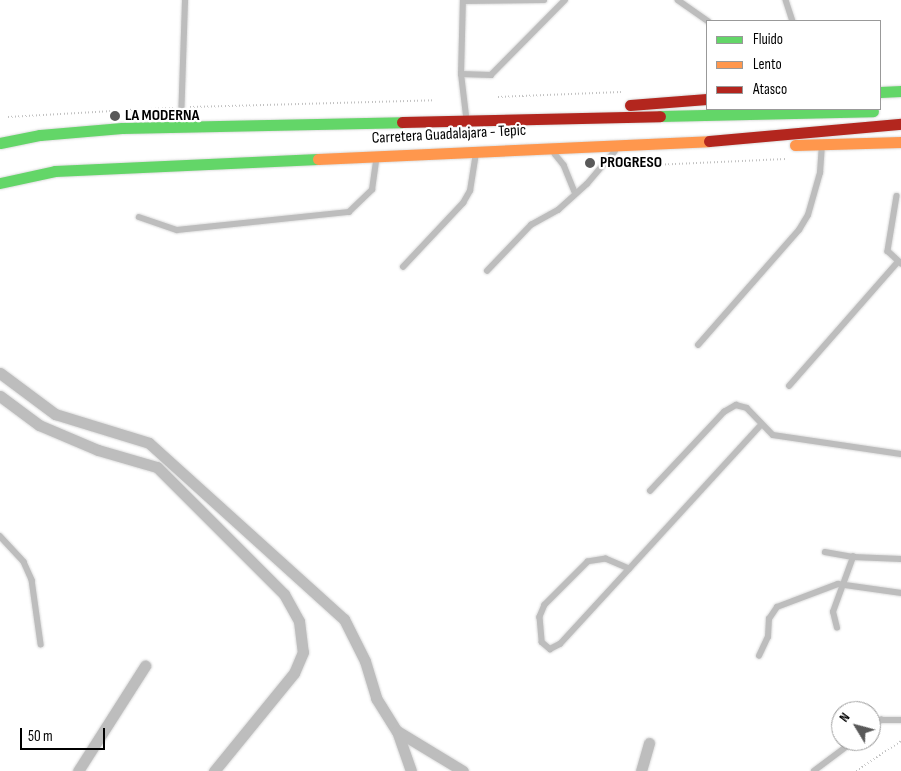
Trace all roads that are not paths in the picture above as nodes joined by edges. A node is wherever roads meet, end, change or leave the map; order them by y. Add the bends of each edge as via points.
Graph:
1 (185, 0) edge
2 (462, 0) edge
3 (544, 0) edge
4 (565, 0) edge
5 (678, 0) edge
6 (786, 0) edge
7 (707, 20) edge
8 (793, 20) edge
9 (460, 74) junction
10 (901, 91) edge
11 (881, 92) edge
12 (706, 99) edge
13 (882, 111) dead end
14 (537, 119) junction
15 (466, 120) junction
16 (901, 124) edge
17 (180, 126) junction
18 (901, 142) edge
19 (0, 143) edge
20 (670, 144) junction
21 (822, 144) junction
22 (620, 146) junction
23 (549, 147) junction
24 (474, 150) junction
25 (376, 155) junction
26 (0, 183) edge
27 (575, 192) junction
28 (897, 196) dead end
29 (139, 217) dead end
30 (899, 263) edge
31 (403, 267) dead end
32 (487, 271) dead end
33 (698, 345) dead end
34 (0, 373) edge
35 (790, 386) dead end
36 (0, 396) edge
37 (88, 425) junction
38 (761, 425) junction
39 (136, 440) junction
40 (80, 443) junction
41 (901, 454) edge
42 (130, 460) junction
43 (650, 491) dead end
44 (234, 518) junction
45 (222, 532) junction
46 (0, 536) edge
47 (825, 552) dead end
48 (853, 557) junction
49 (901, 559) edge
50 (629, 569) junction
51 (846, 583) junction
52 (901, 593) edge
53 (836, 628) dead end
54 (41, 644) dead end
55 (759, 656) dead end
56 (144, 666) dead end
57 (901, 720) edge
58 (881, 721) edge
59 (397, 731) junction
60 (649, 743) dead end
61 (841, 751) edge
62 (78, 771) edge
63 (214, 771) edge
64 (411, 771) edge
65 (462, 771) edge
66 (641, 771) edge
67 (814, 771) edge

1 - 17 lane
2 - 3 lane
2 - 9 lane
4 - 9 lane via 491,74
5 - 7 lane
6 - 8 lane
9 - 15 lane
10 - 11 highway
12 - 14 highway via 652,102
13 - 14 highway, Carretera Guadalajara - Tepic
14 - 15 highway, Carretera Guadalajara - Tepic
15 - 17 highway, Carretera Guadalajara - Tepic
16 - 20 highway, Carretera Guadalajara - Tepic
17 - 19 highway, Carretera Guadalajara - Tepic via 40,135
18 - 21 highway
20 - 21 highway via 717,148
20 - 22 highway, Carretera Guadalajara - Tepic
21 - 33 lane via 824,157 820,173 808,214 799,230
22 - 23 highway, Carretera Guadalajara - Tepic
22 - 27 lane via 596,175
23 - 24 highway, Carretera Guadalajara - Tepic
23 - 27 lane via 564,166
24 - 25 highway, Carretera Guadalajara - Tepic
24 - 31 lane via 475,167 470,191
25 - 26 highway, Carretera Guadalajara - Tepic via 55,171
25 - 29 lane via 372,190 349,212 177,230
27 - 32 lane via 558,210 531,225
28 - 30 lane via 888,251
30 - 35 lane
34 - 37 street via 54,414
36 - 40 street via 39,425
37 - 39 street
37 - 40 street
38 - 41 lane via 773,435
38 - 43 lane via 747,408 736,405 724,412
38 - 50 lane
39 - 42 street
39 - 44 street via 148,443
40 - 42 street
42 - 45 street via 157,467
44 - 45 street
44 - 59 street via 344,619 365,661 376,698
45 - 63 street via 284,594 299,621 303,652 294,673
46 - 54 lane via 24,562 32,580
47 - 48 lane
48 - 49 lane
48 - 51 lane
50 - 50 lane via 606,559 588,562 545,605 540,617 542,642 550,649 560,644
51 - 52 lane
51 - 53 lane via 833,612
51 - 55 lane via 777,607 769,619 768,637
56 - 62 street
57 - 58 lane
59 - 64 street
59 - 65 street
60 - 66 street
61 - 67 lane

